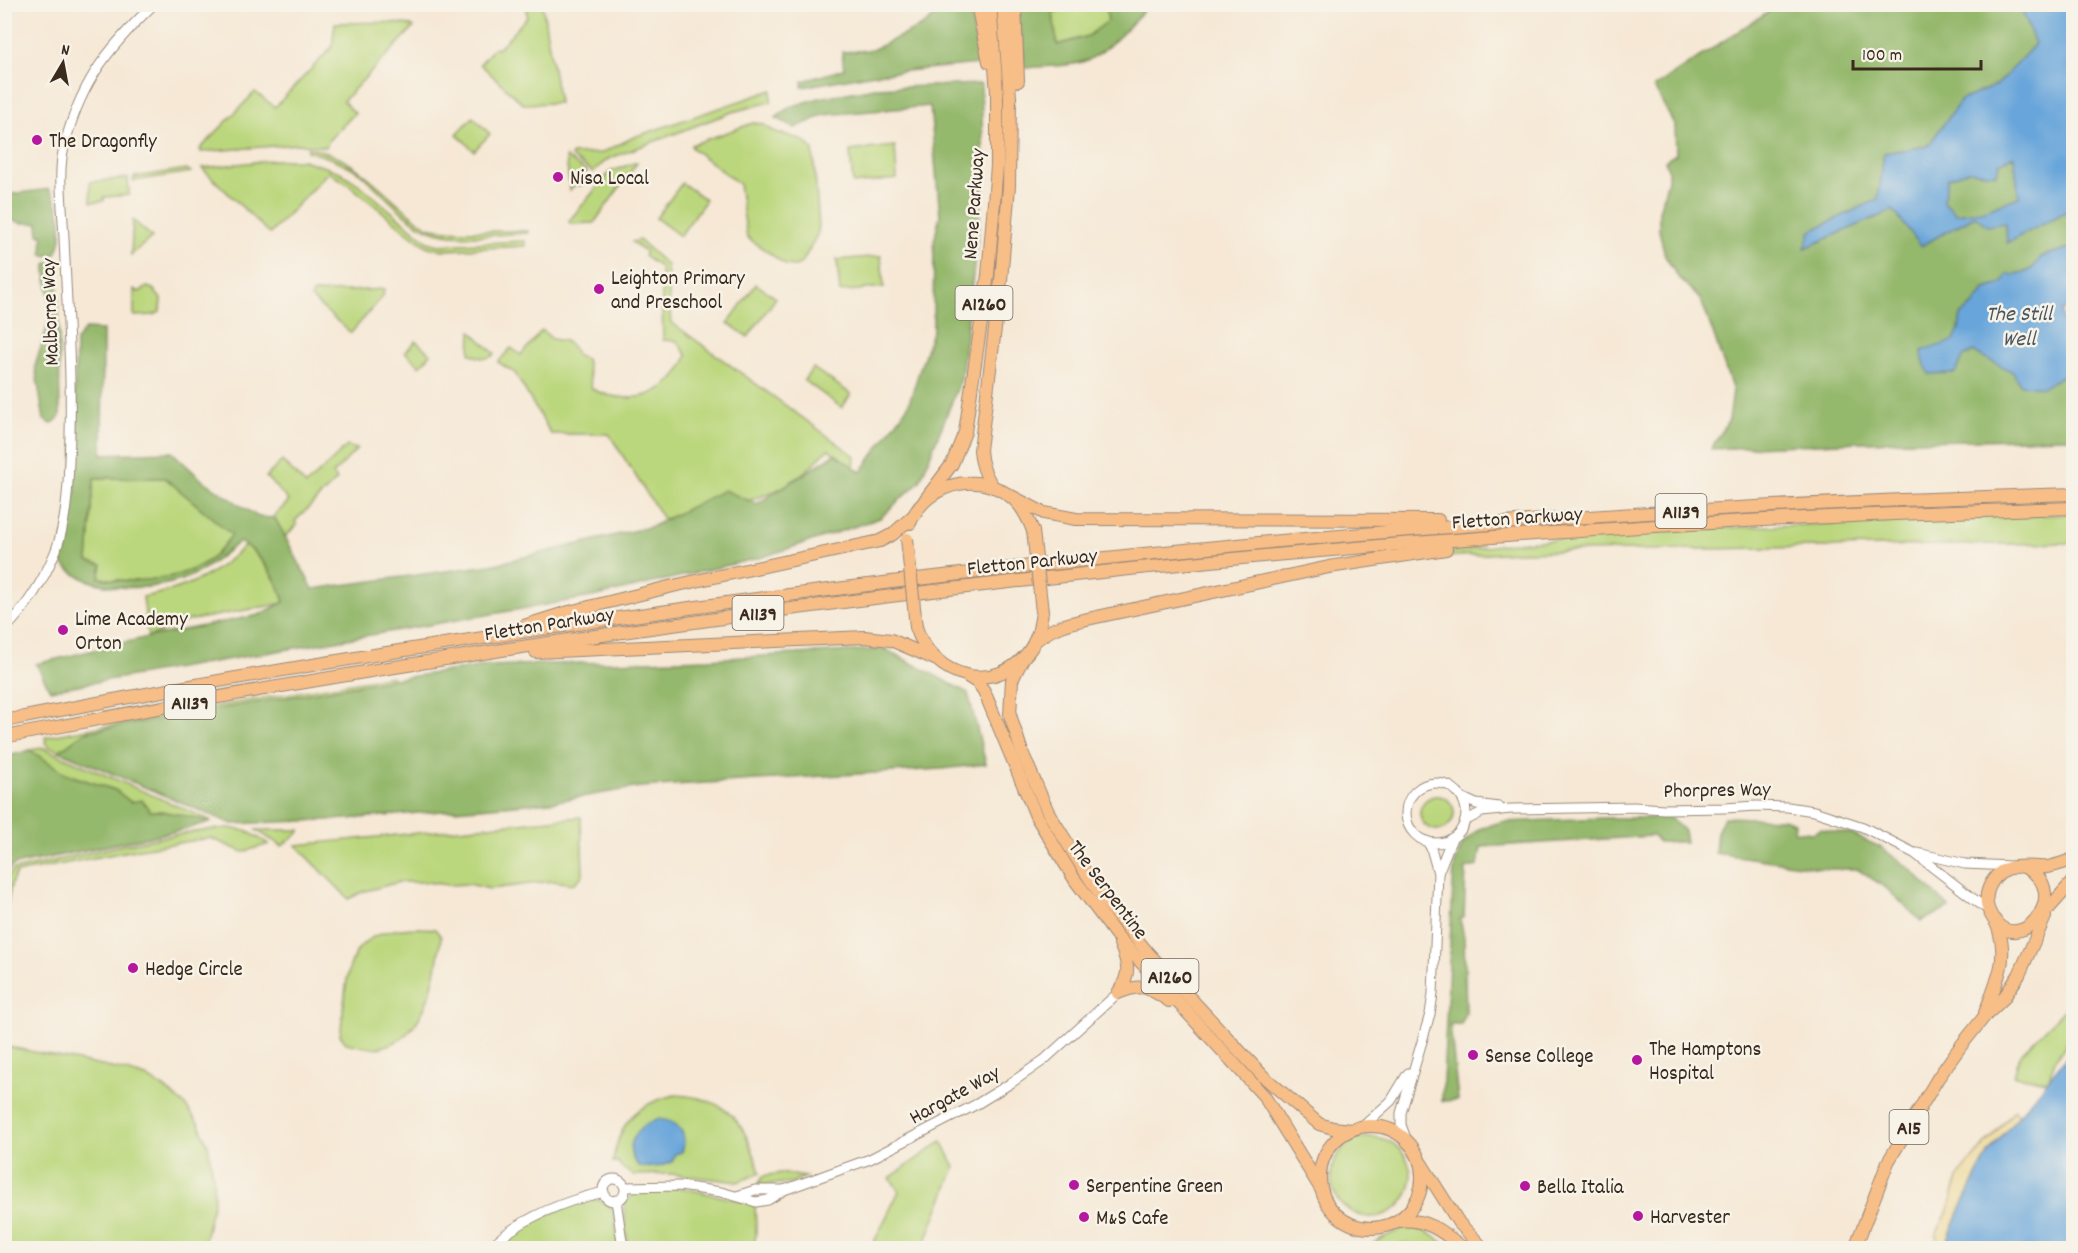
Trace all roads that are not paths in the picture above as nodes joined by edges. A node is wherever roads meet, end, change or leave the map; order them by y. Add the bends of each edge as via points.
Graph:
1 (154, 4) edge
2 (977, 4) edge
3 (990, 4) edge
4 (1002, 4) edge
5 (1015, 4) edge
6 (997, 93) junction
7 (1011, 148) junction
8 (993, 486) junction
9 (2073, 494) edge
10 (1009, 495) junction
11 (925, 500) junction
12 (2073, 508) edge
13 (912, 517) junction
14 (1531, 520) junction
15 (1533, 535) junction
16 (4, 630) edge
17 (487, 637) junction
18 (1034, 642) junction
19 (462, 656) junction
20 (1024, 657) junction
21 (935, 659) junction
22 (968, 676) junction
23 (4, 721) edge
24 (4, 737) edge
25 (1016, 754) junction
26 (1026, 778) junction
27 (1461, 797) junction
28 (1511, 809) junction
29 (1465, 821) junction
30 (1452, 838) junction
31 (1427, 841) junction
32 (1914, 853) junction
33 (2073, 859) edge
34 (2019, 867) junction
35 (1438, 873) junction
36 (2073, 880) edge
37 (2047, 912) junction
38 (1991, 914) junction
39 (1116, 935) junction
40 (1118, 993) junction
41 (1183, 1009) junction
42 (1984, 1017) junction
43 (1420, 1047) junction
44 (1356, 1128) junction
45 (1407, 1141) junction
46 (1418, 1157) junction
47 (625, 1187) junction
48 (1321, 1189) junction
49 (604, 1192) junction
50 (616, 1200) junction
51 (1397, 1221) junction
52 (489, 1248) edge
53 (623, 1248) edge
54 (1463, 1248) edge
55 (1483, 1248) edge
56 (1855, 1248) edge

1 - 16 street, Malborne Way via 123,34 92,75 62,154 71,433 64,519 45,574
2 - 6 main road
3 - 6 main road, Nene Parkway / A1260
4 - 7 main road, Nene Parkway / A1260 via 1009,61
5 - 7 main road via 1018,118
6 - 11 main road, Nene Parkway / A1260 via 994,216 969,411 960,448
7 - 8 main road, Nene Parkway / A1260 via 1006,228 980,450 985,476
8 - 10 main road
8 - 11 main road via 957,483
9 - 14 main road, Fletton Parkway / A1139
10 - 14 main road via 1044,513 1076,519
10 - 18 main road, bridge via 1020,506 1036,542 1042,612
11 - 13 main road
12 - 15 main road, Fletton Parkway / A1139 via 1790,519
13 - 17 main road via 880,541 673,586
13 - 21 main road, bridge via 907,539 916,627 923,645
14 - 17 main road, Fletton Parkway / A1139 via 960,573
15 - 18 main road via 1329,567 1058,626
15 - 19 main road, Fletton Parkway / A1139 via 1290,553 963,588
17 - 23 main road, Fletton Parkway / A1139
18 - 20 main road
19 - 21 main road via 864,637 891,640
19 - 24 main road, Fletton Parkway / A1139
20 - 22 main road via 1004,671
20 - 25 main road, The Serpentine / A1260 via 1012,680 1009,704
21 - 22 main road
22 - 25 main road, The Serpentine / A1260 via 984,691
25 - 26 main road, The Serpentine / A1260
26 - 39 main road, The Serpentine / A1260 via 1036,816 1054,848
26 - 44 main road, The Serpentine / A1260 via 1106,902 1263,1076 1319,1124
27 - 28 street, Phorpres Way via 1476,804
27 - 29 street
27 - 31 street via 1439,783 1421,787 1411,797 1406,817 1414,833
28 - 29 street, Phorpres Way via 1482,812
28 - 32 street, Phorpres Way via 1699,803 1788,807 1834,816
29 - 30 street
30 - 31 street via 1436,843
30 - 35 street
31 - 35 street
32 - 34 street, Phorpres Way via 1965,864
32 - 38 street, Phorpres Way
33 - 34 main road via 2050,867
34 - 37 main road via 2034,870 2048,886 2051,897
34 - 38 main road, A15 via 2005,869 1991,882 1987,891
35 - 43 street via 1433,994
36 - 37 main road, A15
37 - 38 main road, A15 via 2039,924 2020,930 2010,929
37 - 42 main road, A15 via 2019,975
38 - 42 main road, A15 via 2002,940 2002,963
39 - 40 main road via 1128,972
39 - 41 main road, The Serpentine / A1260
40 - 41 main road via 1147,987
40 - 47 street, Hargate Way via 1044,1060 977,1104 870,1159 784,1190 762,1202 680,1186
41 - 48 main road, The Serpentine / A1260 via 1264,1096
42 - 56 main road, A15 via 1938,1078 1888,1162
43 - 44 street via 1391,1101
43 - 45 street via 1401,1113
44 - 45 main road via 1382,1127
44 - 48 main road via 1339,1137 1325,1154
45 - 46 main road
46 - 51 main road via 1421,1186 1408,1211
46 - 55 main road via 1459,1223
47 - 49 street via 612,1179 606,1183
47 - 50 street via 623,1196
48 - 51 main road via 1331,1209 1354,1225 1382,1227
49 - 50 street via 607,1198
49 - 52 street via 538,1213
50 - 53 street
51 - 54 main road via 1415,1219 1438,1229

